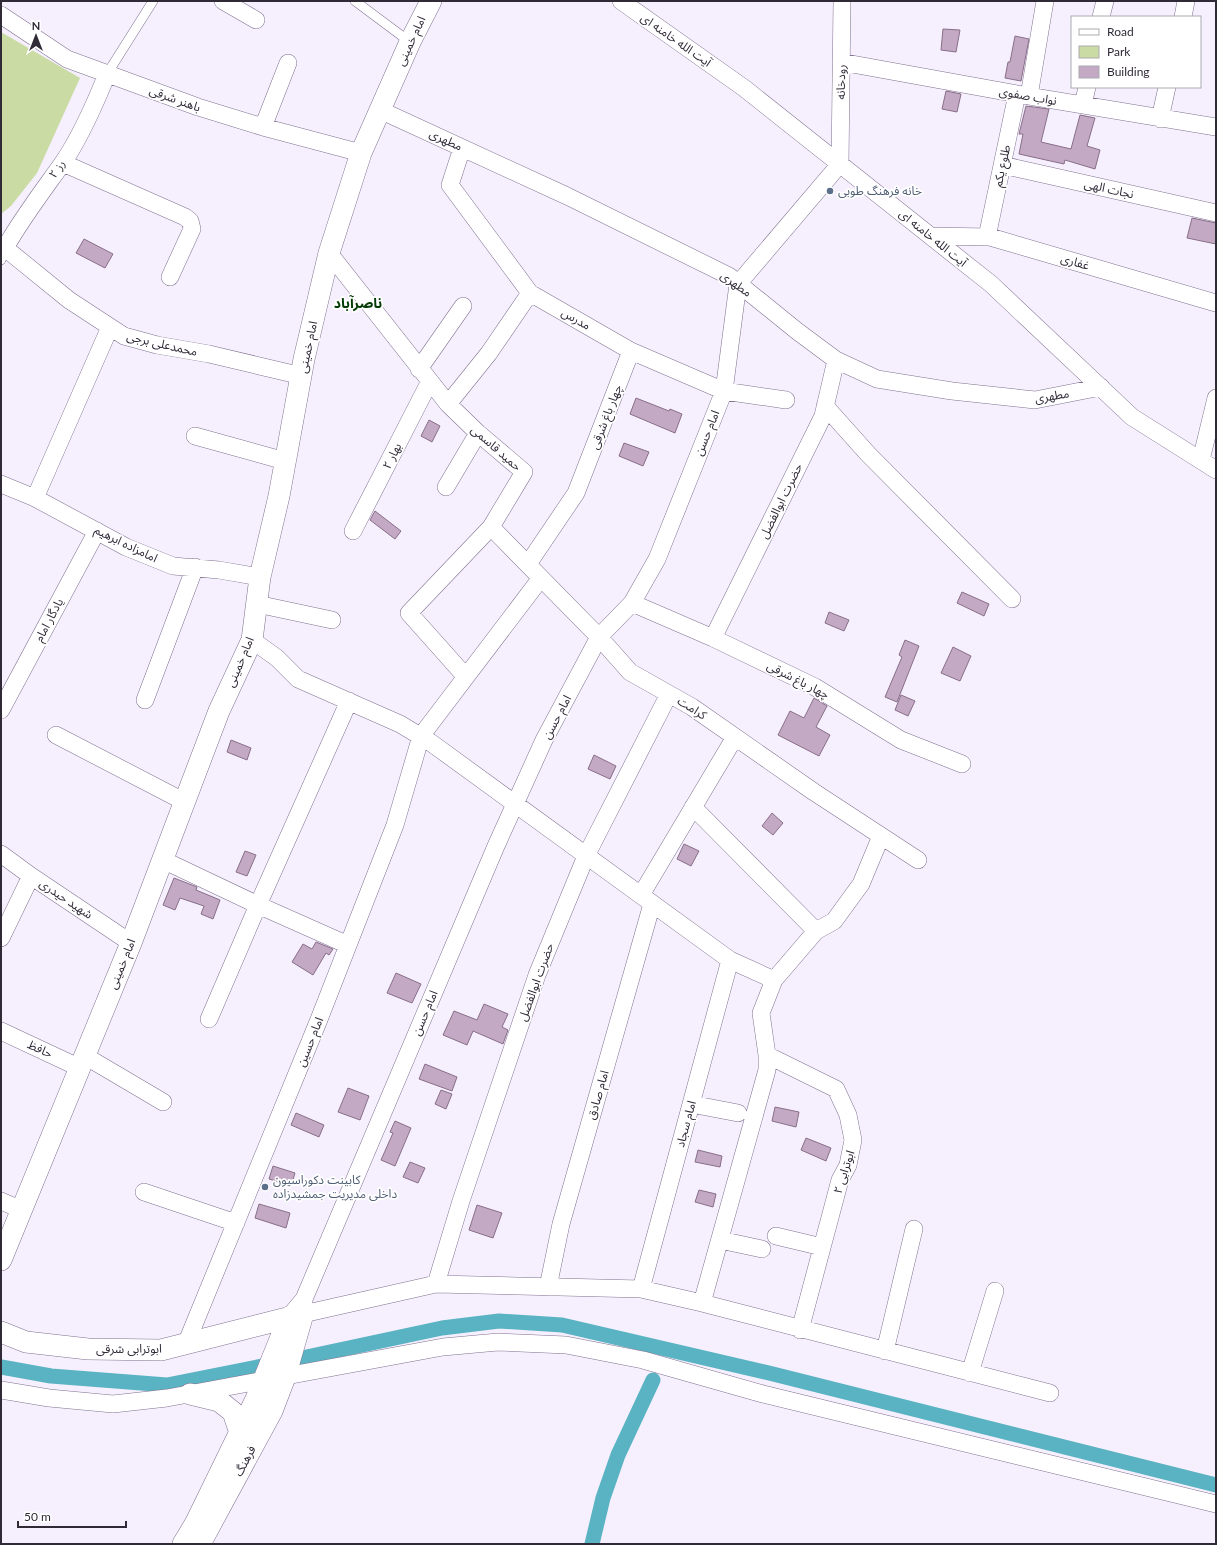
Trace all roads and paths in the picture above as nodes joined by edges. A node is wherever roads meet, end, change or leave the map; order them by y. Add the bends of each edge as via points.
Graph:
1 (153, 1) edge
2 (223, 1) edge
3 (355, 1) edge
4 (430, 1) edge
5 (622, 1) edge
6 (842, 1) edge
7 (1046, 1) edge
8 (1105, 1) edge
9 (1186, 1) edge
10 (1, 15) edge
11 (1101, 16) edge
12 (1183, 16) edge
13 (256, 20) dead end
14 (410, 42) junction
15 (841, 62) junction
16 (288, 63) dead end
17 (107, 74) junction
18 (1087, 88) edge
19 (1167, 88) edge
20 (1023, 95) junction
21 (1083, 106) junction
22 (380, 110) junction
23 (1160, 119) junction
24 (263, 127) junction
25 (1216, 127) edge
26 (462, 148) junction
27 (361, 153) junction
28 (62, 163) junction
29 (840, 164) junction
30 (1002, 165) junction
31 (1216, 213) edge
32 (931, 236) junction
33 (987, 237) junction
34 (2, 251) edge
35 (329, 253) junction
36 (170, 277) dead end
37 (738, 284) junction
38 (530, 293) junction
39 (1216, 303) edge
40 (463, 306) dead end
41 (110, 327) junction
42 (631, 351) junction
43 (836, 360) junction
44 (425, 375) junction
45 (302, 376) junction
46 (1101, 387) junction
47 (724, 391) junction
48 (1216, 398) edge
49 (786, 400) dead end
50 (448, 404) junction
51 (825, 406) junction
52 (478, 433) junction
53 (195, 436) dead end
54 (1201, 460) junction
55 (285, 461) junction
56 (1216, 470) edge
57 (1, 484) edge
58 (446, 487) dead end
59 (35, 498) junction
60 (491, 527) junction
61 (97, 531) junction
62 (353, 531) dead end
63 (528, 564) junction
64 (195, 567) junction
65 (260, 577) junction
66 (541, 578) junction
67 (1012, 599) dead end
68 (632, 603) junction
69 (257, 604) junction
70 (332, 620) dead end
71 (599, 637) junction
72 (713, 638) junction
73 (252, 640) junction
74 (466, 677) junction
75 (669, 694) junction
76 (145, 700) dead end
77 (350, 701) junction
78 (1, 710) edge
79 (56, 735) dead end
80 (421, 736) junction
81 (735, 737) junction
82 (962, 764) dead end
83 (185, 802) junction
84 (515, 804) junction
85 (694, 807) junction
86 (881, 836) junction
87 (1, 854) edge
88 (586, 856) junction
89 (163, 860) junction
90 (918, 860) dead end
91 (31, 876) junction
92 (647, 900) junction
93 (258, 905) junction
94 (816, 931) junction
95 (1, 938) edge
96 (131, 943) junction
97 (348, 945) junction
98 (730, 960) junction
99 (774, 980) junction
100 (209, 1019) dead end
101 (1, 1031) edge
102 (767, 1055) junction
103 (82, 1062) junction
104 (163, 1102) dead end
105 (691, 1104) junction
106 (738, 1113) dead end
107 (144, 1192) dead end
108 (1, 1201) edge
109 (22, 1210) junction
110 (236, 1223) junction
111 (914, 1228) dead end
112 (776, 1236) dead end
113 (720, 1240) junction
114 (822, 1247) junction
115 (762, 1249) dead end
116 (1, 1260) edge
117 (436, 1284) junction
118 (548, 1287) junction
119 (641, 1289) junction
120 (995, 1291) dead end
121 (702, 1303) junction
122 (295, 1318) junction
123 (800, 1330) junction
124 (1, 1332) edge
125 (186, 1344) junction
126 (884, 1351) junction
127 (970, 1373) junction
128 (276, 1374) junction
129 (1, 1390) edge
130 (1050, 1393) dead end
131 (190, 1394) junction
132 (240, 1432) junction
133 (1216, 1504) edge
134 (183, 1544) edge
135 (200, 1544) edge

1 - 17 lane
2 - 13 street
3 - 14 lane
4 - 14 street, امام خمینی
5 - 29 street, آیت الله خامنه ای via 744,88
6 - 15 street, رودخانه
7 - 20 street, طلوع یکم
8 - 11 street
9 - 12 street
10 - 17 street, باهنر شرقی via 67,59
14 - 22 street, امام خمینی
15 - 20 street, نواب صفوی
15 - 29 street, رودخانه
16 - 24 street
17 - 24 street, باهنر شرقی
17 - 28 street, رز ۲ via 95,104
18 - 21 street
19 - 23 street
20 - 21 street, نواب صفوی
20 - 30 street, طلوع یکم
21 - 23 street, نواب صفوی
22 - 26 street, مطهری
22 - 27 street, امام خمینی
23 - 25 street, نواب صفوی
24 - 27 street, باهنر شرقی
26 - 37 street, مطهری via 729,276
26 - 38 street, مدرس via 450,185
27 - 35 street, امام خمینی
28 - 34 street, رز ۲ via 20,221
28 - 36 street via 190,221 192,229
29 - 32 street, آیت الله خامنه ای
29 - 37 street
30 - 31 street, نجات الهی
30 - 33 street, طلوع یکم
32 - 33 street, غفاری
32 - 46 street, آیت الله خامنه ای via 991,284
33 - 39 street, غفاری
34 - 41 street, محمدعلی برجی
35 - 44 street, حمید قاسمی
35 - 45 street, امام خمینی
37 - 43 street, مطهری
37 - 47 street, امام حسن
38 - 42 street, مدرس
38 - 50 street via 489,353
40 - 44 street, بهار ۲
41 - 45 street, محمدعلی برجی via 124,336 157,345
41 - 59 street
42 - 47 street, مدرس
42 - 63 street, چهار باغ شرقی via 576,493
43 - 46 street, مطهری via 877,379 952,391 1035,400
43 - 51 street, حضرت ابوالفضل
44 - 50 street, حمید قاسمی
44 - 62 street, بهار ۲
45 - 55 street, امام خمینی
46 - 54 street, آیت الله خامنه ای via 1132,417
47 - 49 street, مدرس
47 - 68 street, امام حسن via 657,559
48 - 54 street
50 - 52 street, حمید قاسمی
51 - 67 street via 868,454
51 - 72 street, حضرت ابوالفضل via 823,416
52 - 58 street
52 - 60 street, حمید قاسمی via 524,472
53 - 55 street
54 - 56 street, آیت الله خامنه ای
55 - 65 street, امام خمینی via 280,496
57 - 59 street, امامزاده ابرهیم
59 - 61 street, امامزاده ابرهیم
60 - 63 street, کرامت
60 - 74 street, حمید قاسمی via 409,613
61 - 64 street, امامزاده ابرهیم via 126,547 173,566
61 - 78 street, یادگار امام
63 - 66 street, کرامت
64 - 65 street, امامزاده ابرهیم
64 - 76 street
65 - 69 street, امام خمینی
66 - 71 street, کرامت
66 - 74 street
68 - 71 street, امام حسن
68 - 72 street, چهار باغ شرقی
69 - 70 street
69 - 73 street, امام خمینی
71 - 75 street, کرامت via 630,672
71 - 84 street, امام حسن via 544,740
72 - 82 street, چهار باغ شرقی via 815,687 901,740
73 - 77 street via 277,658 298,679
73 - 83 street, امام خمینی via 219,711
74 - 80 street
75 - 81 street, کرامت via 692,706
75 - 88 street, حضرت ابوالفضل
77 - 80 street
77 - 93 street
79 - 83 street
80 - 84 street
80 - 97 street, امام حسین via 395,825
81 - 85 street, امام صادق
81 - 86 street, کرامت
83 - 89 street, امام خمینی
84 - 88 street
84 - 122 street, امام حسن
85 - 92 street, امام صادق
85 - 94 street
86 - 90 street, کرامت
86 - 94 street via 861,884 834,921
87 - 91 street, شهید حیدری
88 - 92 street
88 - 117 street, حضرت ابوالفضل via 537,975 461,1201
89 - 93 street
89 - 96 street, امام خمینی
91 - 95 street
91 - 96 street, شهید حیدری
92 - 98 street
92 - 118 street, امام صادق via 561,1224
93 - 97 street
93 - 100 street
94 - 99 street
96 - 103 street, امام خمینی
97 - 110 street, امام حسین
98 - 99 street
98 - 105 street, امام سجاد
99 - 102 street via 761,1013
101 - 103 street, حافظ
102 - 113 street via 767,1070
102 - 114 street, ابوترابی ۲ via 836,1090 848,1115 853,1140 851,1154 840,1180
103 - 104 street, حافظ
103 - 109 street, امام خمینی
105 - 106 street
105 - 119 street, امام سجاد
107 - 110 street
108 - 109 street
109 - 116 street, امام خمینی
110 - 125 street, امام حسین
111 - 126 street
112 - 114 street
113 - 115 street
113 - 121 street
114 - 123 street, ابوترابی ۲
117 - 118 street
117 - 122 street
118 - 119 street
119 - 121 street
120 - 127 street
121 - 123 street
122 - 125 street, ابوترابی شرقی
122 - 128 street
123 - 126 street
124 - 125 street, ابوترابی شرقی via 26,1342 88,1349 161,1350
126 - 127 street
127 - 130 street
128 - 131 street
128 - 132 street, فرهنگ via 256,1399
128 - 133 street via 444,1347 498,1342 566,1345 643,1360 763,1394
128 - 135 street, فرهنگ via 272,1411
129 - 131 street via 113,1404
131 - 132 street via 219,1401 233,1412
132 - 134 street, فرهنگ

